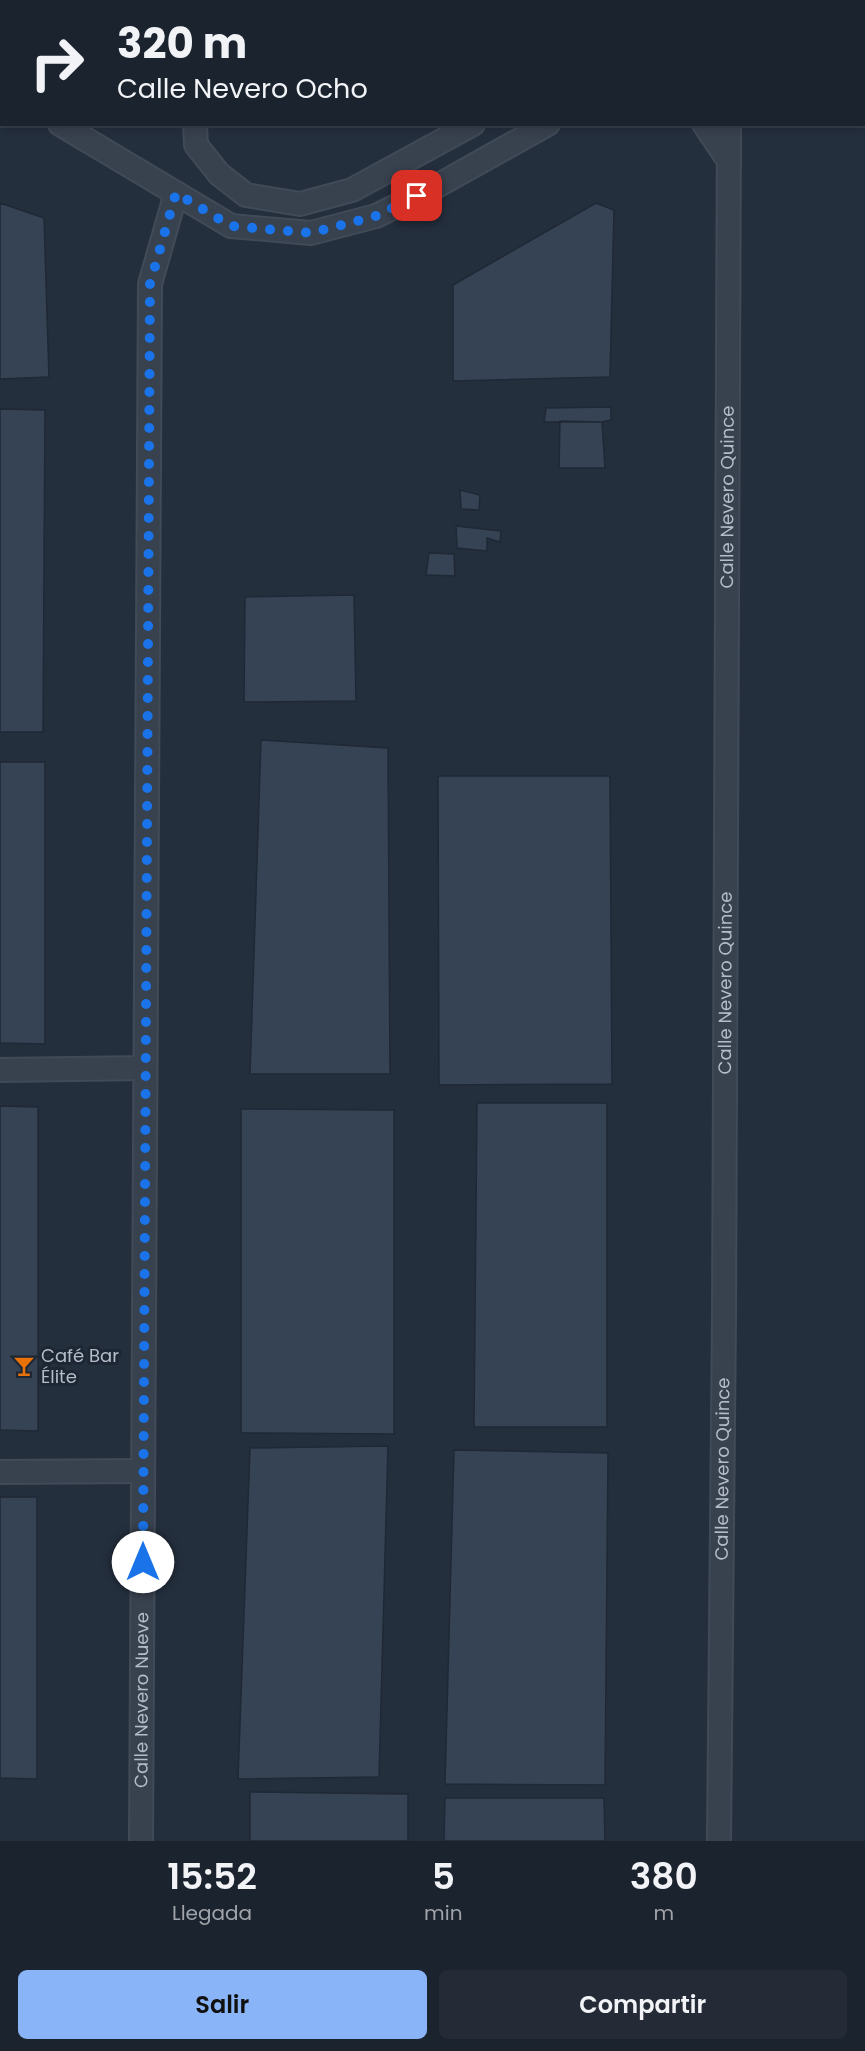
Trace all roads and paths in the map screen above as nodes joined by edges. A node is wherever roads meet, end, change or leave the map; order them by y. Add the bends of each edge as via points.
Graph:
1 (63, 126) edge
2 (195, 126) edge
3 (469, 126) edge
4 (544, 126) edge
5 (705, 126) edge
6 (729, 126) edge
7 (729, 161) junction
8 (176, 193) junction
9 (145, 1068) junction
10 (0, 1070) edge
11 (143, 1471) junction
12 (0, 1472) edge
13 (141, 1841) edge
14 (719, 1841) edge

1 - 8 street
2 - 3 street via 196,145 219,174 246,195 300,204 352,190
4 - 8 street via 376,216 311,233 231,226
5 - 7 street
6 - 7 street, Calle Nevero Quince
7 - 14 street, Calle Nevero Quince
8 - 9 street, Calle Nevero Nueve via 150,284
9 - 10 street
9 - 11 street, Calle Nevero Nueve
11 - 12 street
11 - 13 street, Calle Nevero Nueve

